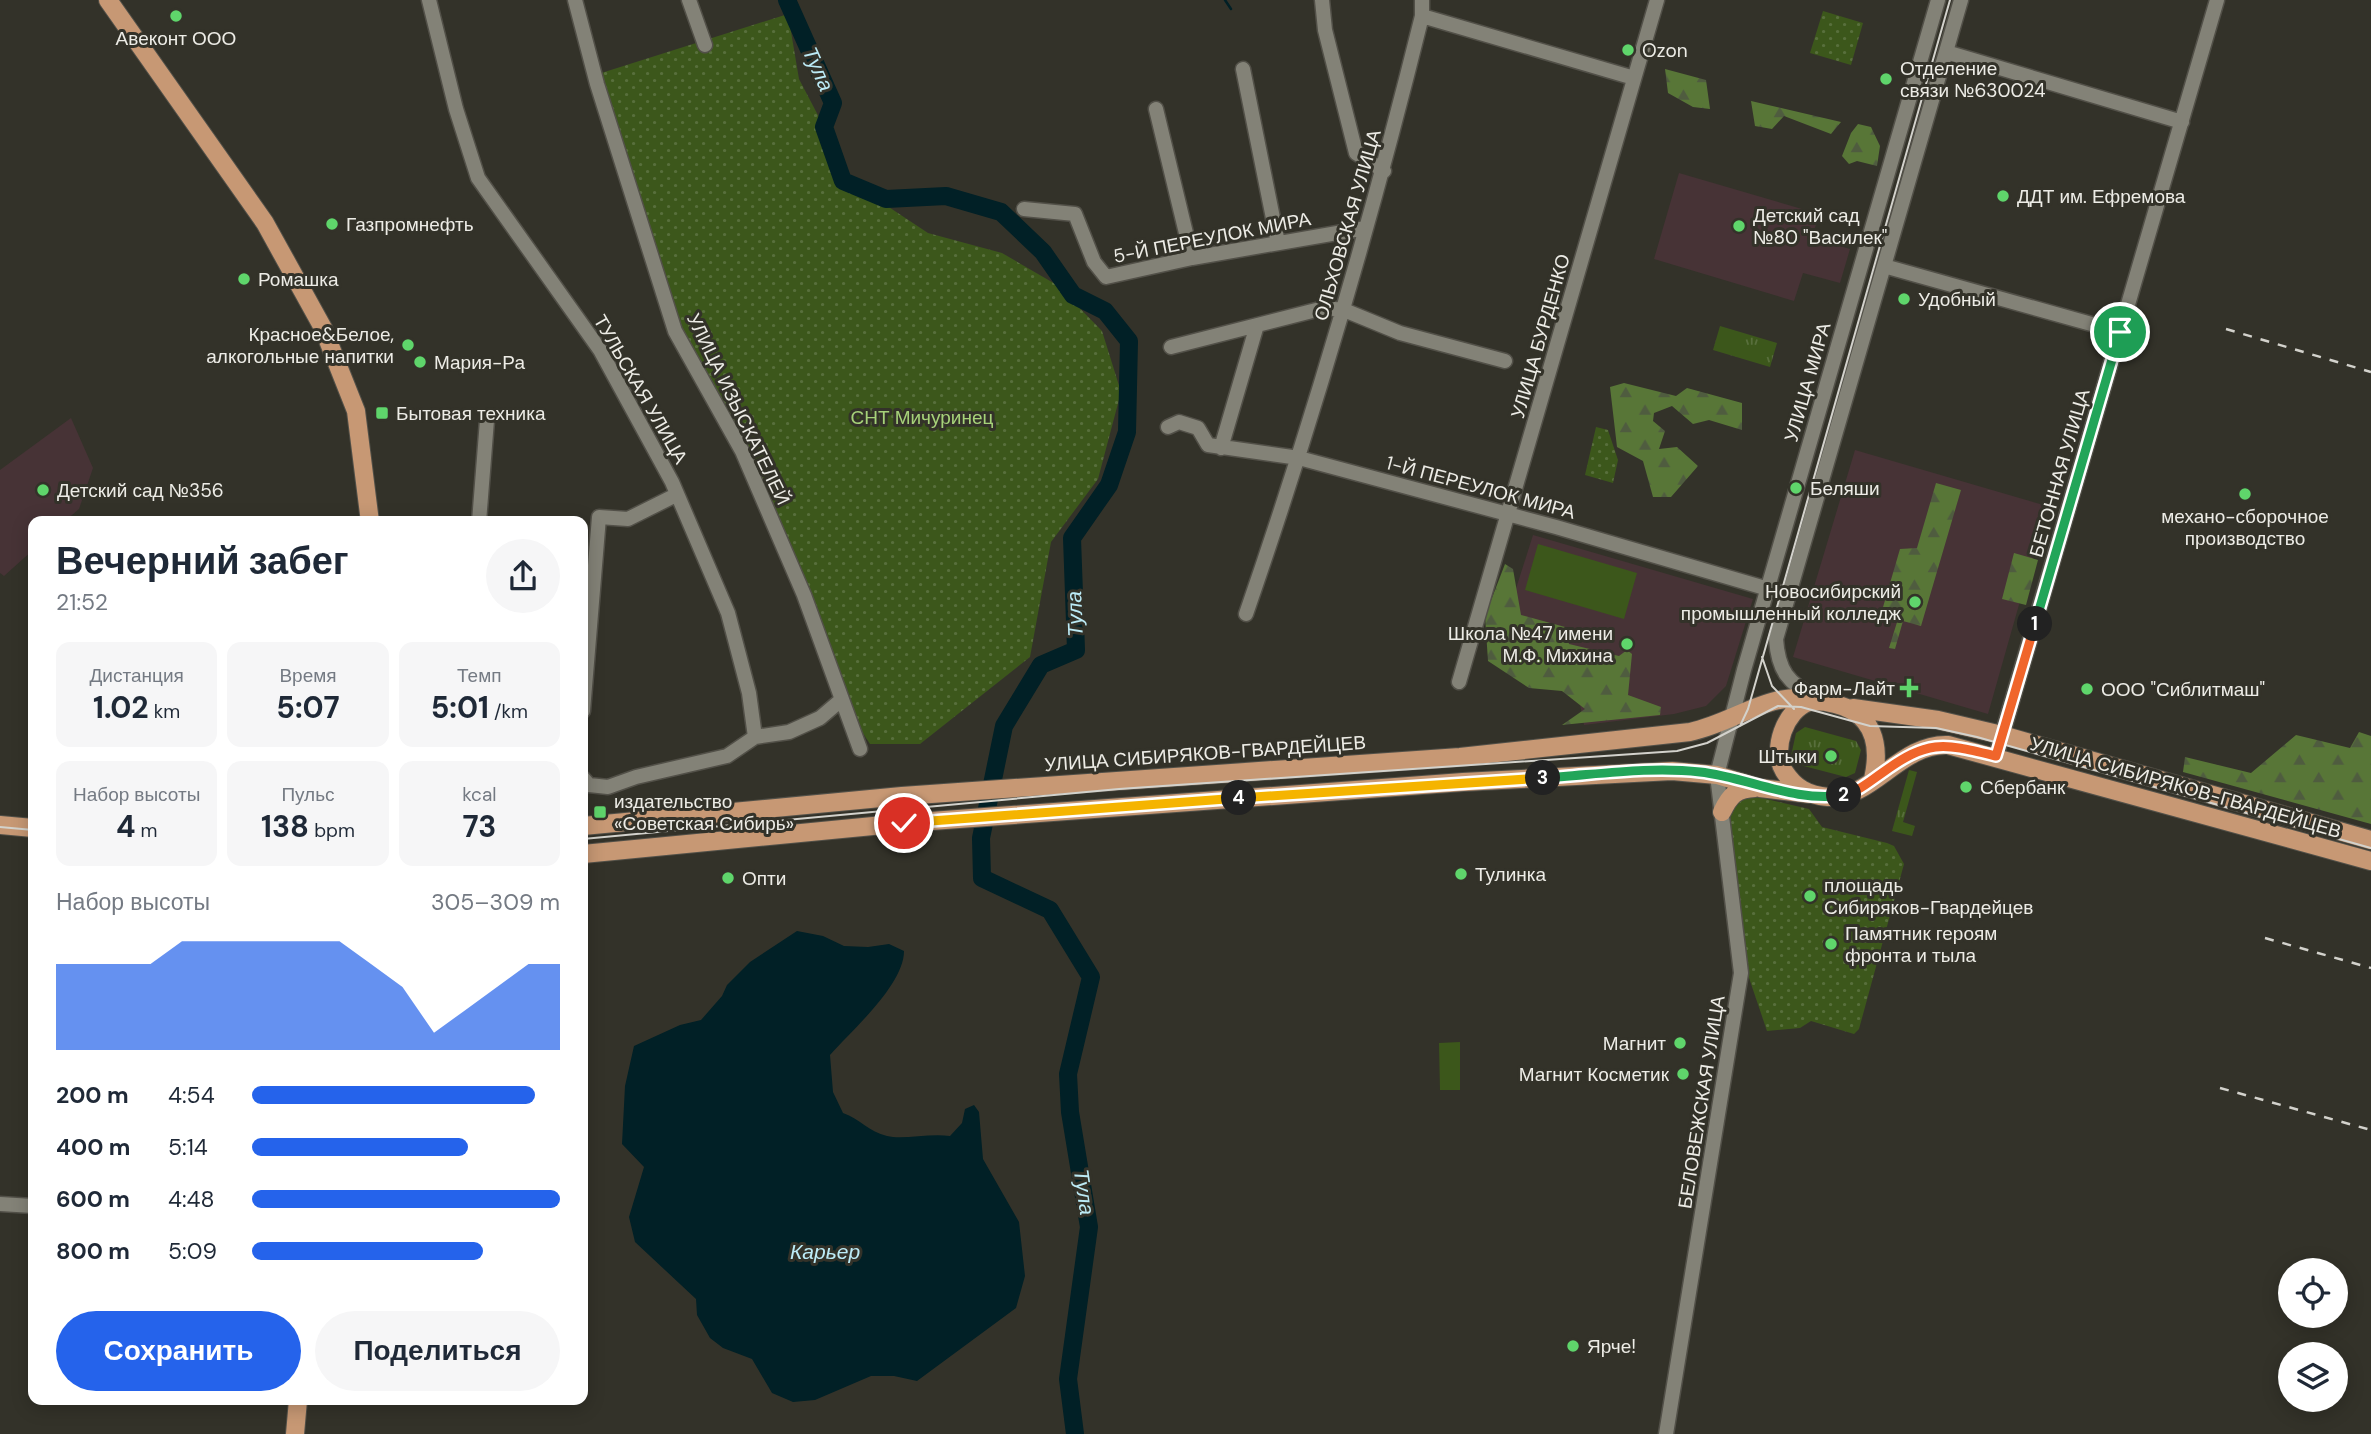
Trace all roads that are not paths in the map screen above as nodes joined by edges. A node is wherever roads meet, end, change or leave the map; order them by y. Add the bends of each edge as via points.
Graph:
1 (108, 0) edge
2 (429, 0) edge
3 (575, 0) edge
4 (689, 0) edge
5 (1322, 0) edge
6 (1422, 0) edge
7 (1657, 0) edge
8 (1938, 0) edge
9 (1961, 0) edge
10 (2217, 0) edge
11 (1422, 16) junction
12 (705, 45) dead end
13 (1946, 52) junction
14 (1243, 69) dead end
15 (1634, 78) junction
16 (1156, 109) dead end
17 (2182, 121) junction
18 (1384, 170) junction
19 (1024, 209) dead end
20 (1366, 228) junction
21 (1278, 243) junction
22 (1192, 257) junction
23 (1884, 266) junction
24 (1344, 310) junction
25 (1257, 325) junction
26 (2120, 332) junction
27 (1171, 347) dead end
28 (1505, 361) dead end
29 (487, 420) dead end
30 (1168, 427) dead end
31 (1221, 448) junction
32 (1299, 458) junction
33 (676, 495) junction
34 (1508, 514) junction
35 (369, 516) edge
36 (479, 516) edge
37 (1768, 589) junction
38 (1789, 595) junction
39 (1246, 614) dead end
40 (588, 650) edge
41 (1459, 682) dead end
42 (841, 700) junction
43 (1823, 701) junction
44 (1850, 707) junction
45 (1731, 719) junction
46 (2002, 735) junction
47 (755, 737) junction
48 (860, 749) dead end
49 (1996, 756) junction
50 (1717, 775) junction
51 (1873, 779) junction
52 (588, 784) edge
53 (1760, 788) junction
54 (1810, 794) junction
55 (1722, 812) junction
56 (0, 825) edge
57 (2316, 825) junction
58 (588, 826) edge
59 (28, 828) edge
60 (2371, 840) edge
61 (2311, 844) junction
62 (588, 854) edge
63 (2371, 861) edge
64 (0, 1203) edge
65 (28, 1206) edge
66 (298, 1405) edge
67 (295, 1434) edge
68 (1666, 1434) edge

1 - 35 main road via 265,223 323,328 356,411
2 - 33 street, ТУЛЬСКАЯ УЛИЦА via 478,178 600,350
3 - 42 street, УЛИЦА ИЗЫСКАТЕЛЕЙ via 597,85 675,331 742,451 804,595
4 - 12 street
5 - 18 street via 1325,30 1356,153
6 - 11 street, ОЛЬХОВСКАЯ УЛИЦА
7 - 15 street, УЛИЦА БУРДЕНКО
8 - 37 street, УЛИЦА МИРА
9 - 13 street
10 - 17 street, БЕТОННАЯ УЛИЦА
11 - 15 street
11 - 18 street, ОЛЬХОВСКАЯ УЛИЦА
13 - 17 street
13 - 23 street
14 - 21 street
15 - 34 street, УЛИЦА БУРДЕНКО
16 - 22 street
17 - 26 street, БЕТОННАЯ УЛИЦА
18 - 20 street, ОЛЬХОВСКАЯ УЛИЦА
19 - 22 street, 5-Й ПЕРЕУЛОК МИРА via 1075,214 1105,277
20 - 21 street, 5-Й ПЕРЕУЛОК МИРА
20 - 24 street, ОЛЬХОВСКАЯ УЛИЦА
21 - 22 street, 5-Й ПЕРЕУЛОК МИРА
23 - 26 street
23 - 38 street
24 - 25 street via 1324,308
24 - 28 street via 1400,333
24 - 32 street, ОЛЬХОВСКАЯ УЛИЦА
25 - 27 street
25 - 31 street
26 - 46 street, БЕТОННАЯ УЛИЦА
29 - 36 street
30 - 31 street via 1179,422 1198,428 1208,445
31 - 32 street, 1-Й ПЕРЕУЛОК МИРА
32 - 34 street, 1-Й ПЕРЕУЛОК МИРА
32 - 39 street, ОЛЬХОВСКАЯ УЛИЦА
33 - 40 street via 628,519 599,517
33 - 47 street, ТУЛЬСКАЯ УЛИЦА via 728,613
34 - 37 street, 1-Й ПЕРЕУЛОК МИРА
34 - 41 street, УЛИЦА БУРДЕНКО
37 - 38 street, 1-Й ПЕРЕУЛОК МИРА
37 - 45 street, УЛИЦА МИРА
38 - 43 street via 1776,639 1783,674 1797,688
42 - 47 street via 820,718 789,732
42 - 48 street, УЛИЦА ИЗЫСКАТЕЛЕЙ
43 - 44 main road
43 - 45 main road, УЛИЦА СИБИРЯКОВ-ГВАРДЕЙЦЕВ via 1788,697 1762,703
43 - 54 main road via 1801,707 1785,725 1779,743 1781,766 1794,785
44 - 46 main road, УЛИЦА СИБИРЯКОВ-ГВАРДЕЙЦЕВ
44 - 51 main road via 1864,717 1873,732 1877,760
45 - 50 street, УЛИЦА МИРА
45 - 58 main road, УЛИЦА СИБИРЯКОВ-ГВАРДЕЙЦЕВ via 1690,732 1460,757 1118,779
46 - 49 street, БЕТОННАЯ УЛИЦА
46 - 57 main road, УЛИЦА СИБИРЯКОВ-ГВАРДЕЙЦЕВ
47 - 52 street via 727,756 608,787
49 - 51 main road, УЛИЦА СИБИРЯКОВ-ГВАРДЕЙЦЕВ via 1936,744
49 - 61 main road, УЛИЦА СИБИРЯКОВ-ГВАРДЕЙЦЕВ
50 - 53 main road
50 - 55 street, БЕЛОВЕЖСКАЯ УЛИЦА
50 - 62 main road via 1672,771 1463,782 904,823
51 - 54 main road via 1848,794
53 - 54 main road
53 - 55 main road via 1730,796
55 - 68 street, БЕЛОВЕЖСКАЯ УЛИЦА via 1741,973
56 - 59 main road
57 - 60 main road, УЛИЦА СИБИРЯКОВ-ГВАРДЕЙЦЕВ
57 - 61 main road
61 - 63 main road, УЛИЦА СИБИРЯКОВ-ГВАРДЕЙЦЕВ
64 - 65 street
66 - 67 main road

